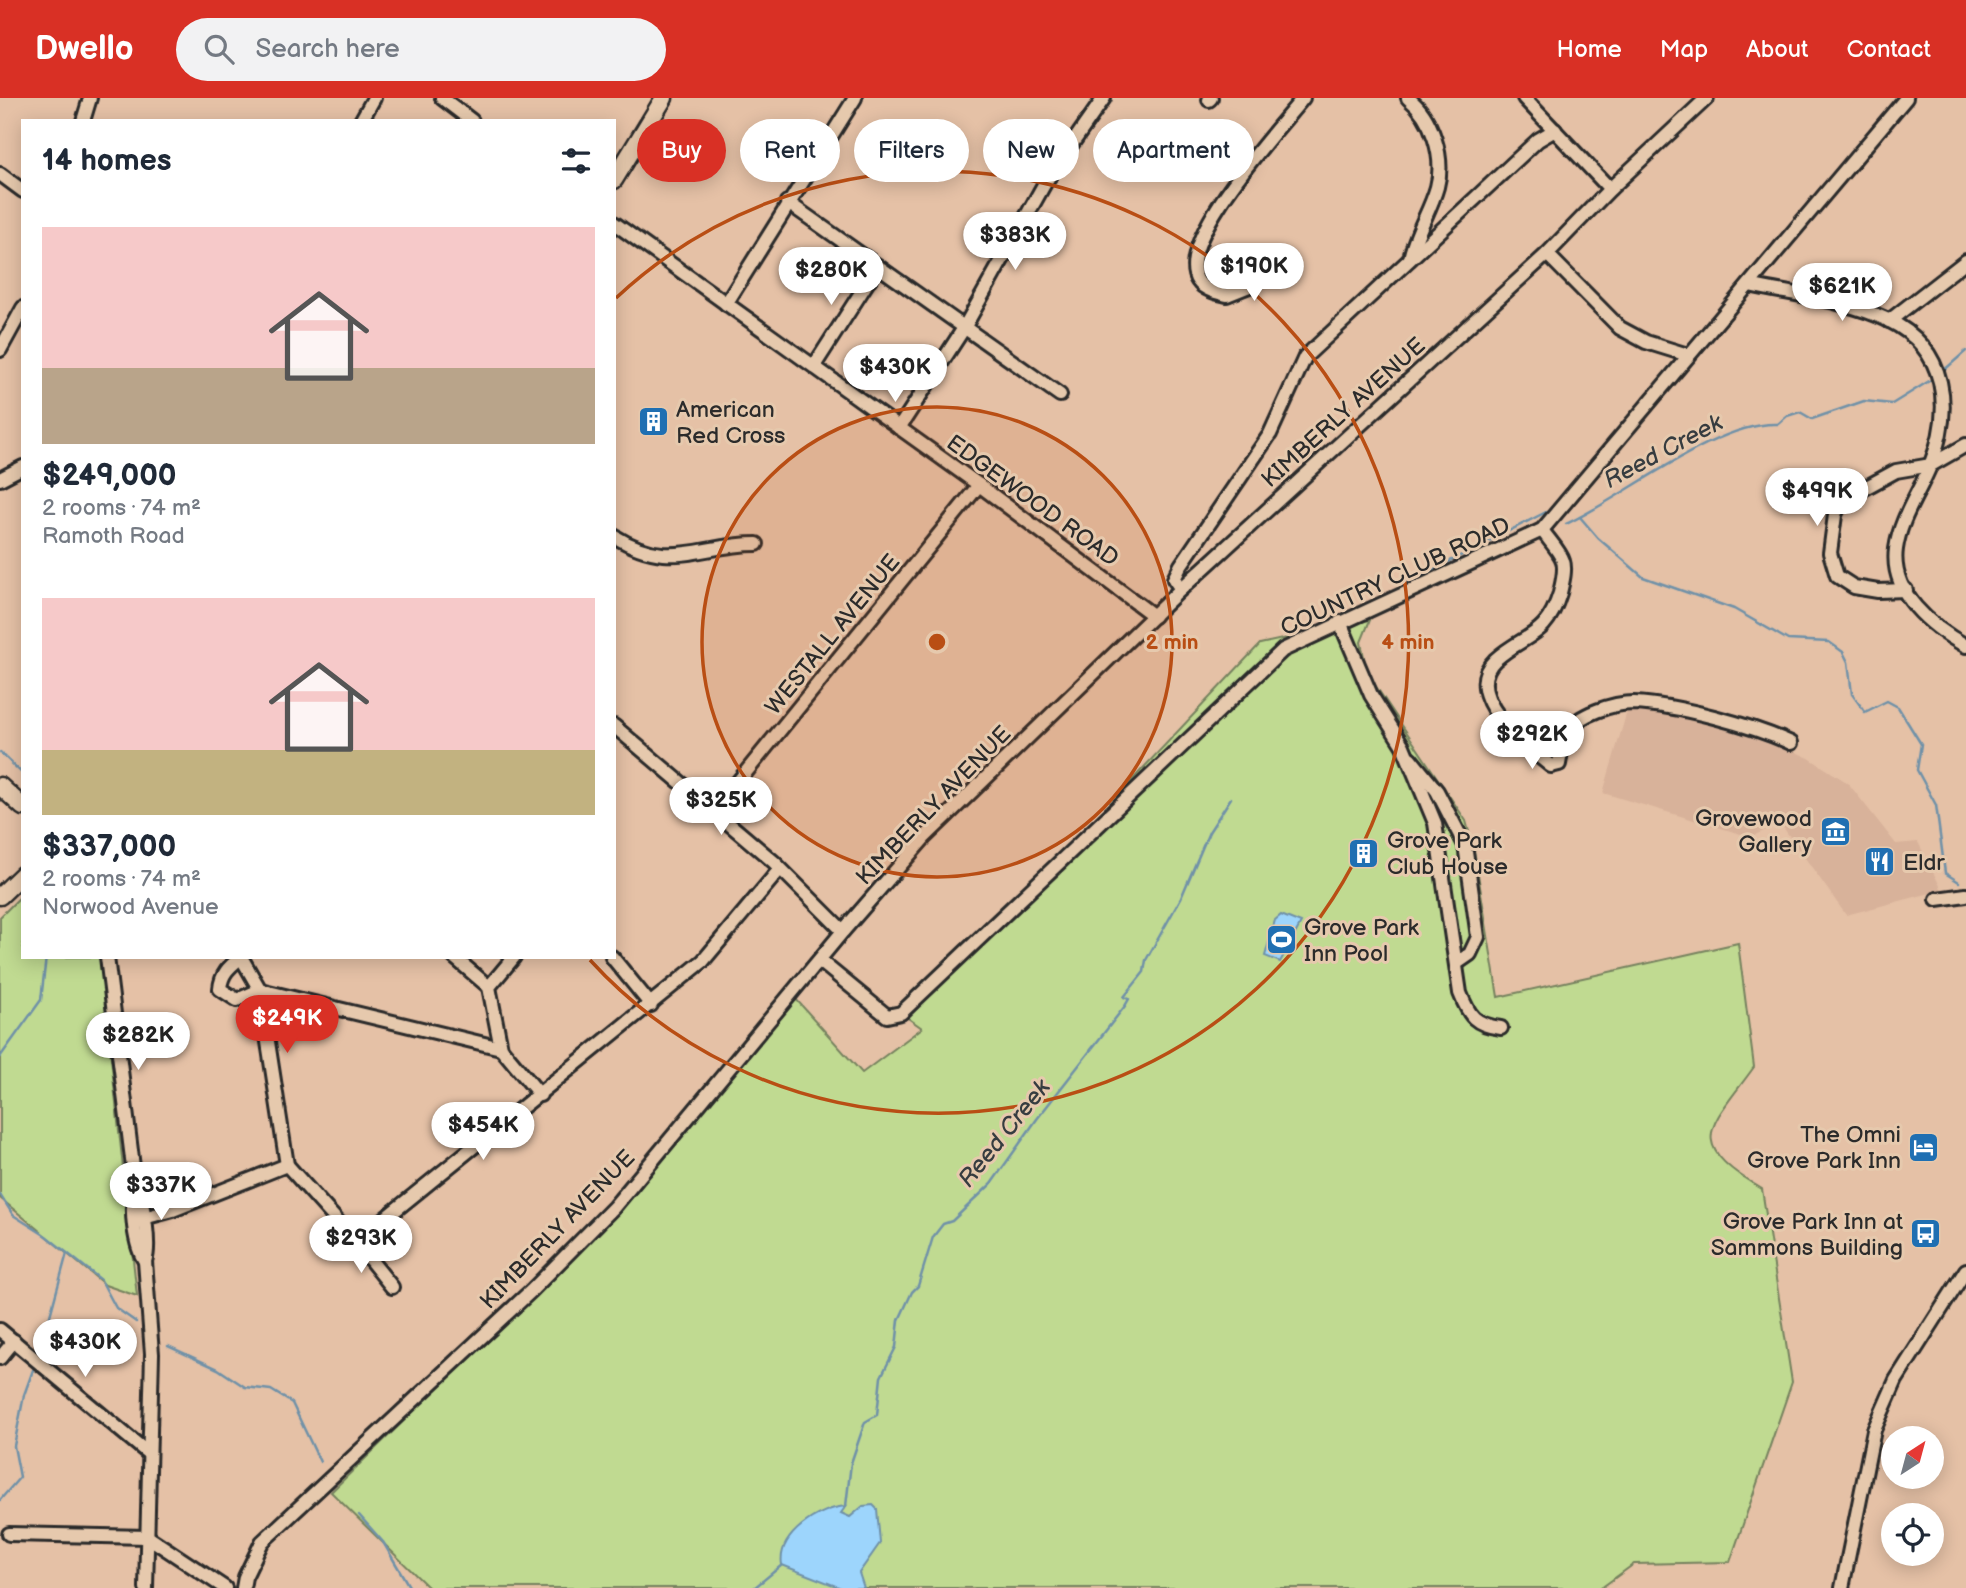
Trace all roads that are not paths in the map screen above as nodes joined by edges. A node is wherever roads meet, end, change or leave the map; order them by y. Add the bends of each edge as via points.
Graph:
1 (90, 98) edge
2 (374, 98) edge
3 (442, 98) edge
4 (855, 98) edge
5 (1104, 98) edge
6 (1303, 98) edge
7 (1408, 98) edge
8 (1524, 98) edge
9 (1707, 98) edge
10 (1906, 98) edge
11 (660, 100) edge
12 (84, 119) edge
13 (362, 119) edge
14 (469, 119) edge
15 (1555, 130) junction
16 (0, 174) edge
17 (616, 177) edge
18 (1610, 189) junction
19 (21, 190) edge
20 (787, 202) junction
21 (616, 224) edge
22 (1547, 254) junction
23 (1284, 258) dead end
24 (1410, 259) junction
25 (1966, 261) edge
26 (878, 266) junction
27 (1749, 285) junction
28 (726, 304) junction
29 (21, 312) edge
30 (1889, 321) junction
31 (964, 328) junction
32 (0, 350) edge
33 (1688, 355) junction
34 (814, 366) junction
35 (1060, 395) dead end
36 (898, 428) junction
37 (1966, 445) edge
38 (1931, 465) junction
39 (21, 468) edge
40 (0, 479) edge
41 (979, 485) junction
42 (1542, 530) junction
43 (616, 537) edge
44 (757, 544) dead end
45 (1181, 589) junction
46 (1906, 590) junction
47 (1154, 616) junction
48 (1340, 622) junction
49 (1966, 646) edge
50 (616, 728) edge
51 (1791, 743) dead end
52 (1407, 756) junction
53 (0, 786) edge
54 (21, 805) edge
55 (716, 809) junction
56 (780, 869) junction
57 (21, 876) edge
58 (1966, 895) edge
59 (0, 896) edge
60 (1937, 899) dead end
61 (843, 930) junction
62 (107, 959) edge
63 (239, 959) edge
64 (241, 959) edge
65 (456, 959) edge
66 (512, 959) edge
67 (614, 959) edge
68 (820, 961) junction
69 (1457, 963) junction
70 (489, 987) junction
71 (260, 990) junction
72 (650, 1005) junction
73 (1501, 1028) dead end
74 (501, 1048) junction
75 (540, 1095) junction
76 (287, 1165) junction
77 (140, 1220) junction
78 (356, 1242) junction
79 (1966, 1270) edge
80 (392, 1287) dead end
81 (0, 1330) edge
82 (14, 1341) junction
83 (0, 1358) edge
84 (149, 1454) junction
85 (9, 1534) dead end
86 (148, 1538) junction
87 (146, 1588) edge
88 (225, 1588) edge
89 (243, 1588) edge
90 (1842, 1588) edge

1 - 12 street
2 - 13 street
3 - 14 street
4 - 20 street
5 - 31 street via 1046,181
6 - 23 street via 1220,201 1206,228 1195,271 1198,281 1227,295 1252,285
7 - 24 street via 1430,128 1439,154 1437,186
8 - 15 street
9 - 18 street, KIMBERLY AVENUE
10 - 27 street, COUNTRY CLUB ROAD
11 - 17 main road
15 - 18 street
15 - 24 street via 1538,140
16 - 19 street
18 - 22 street, KIMBERLY AVENUE
20 - 26 street
20 - 28 street
21 - 28 street, EDGEWOOD ROAD
22 - 33 street via 1620,328
22 - 45 street, KIMBERLY AVENUE
24 - 45 street via 1305,357 1270,434 1181,565 1174,579
25 - 30 street
26 - 31 street
26 - 34 street
27 - 30 street
27 - 33 street, COUNTRY CLUB ROAD
28 - 34 street, EDGEWOOD ROAD
29 - 32 street
30 - 38 street via 1916,341 1942,379 1941,431
31 - 35 street
31 - 36 street
33 - 42 street, COUNTRY CLUB ROAD
34 - 36 street, EDGEWOOD ROAD
36 - 41 street, EDGEWOOD ROAD
37 - 38 street
38 - 46 street via 1895,550
38 - 46 street via 1896,471 1841,501 1835,514 1830,554 1837,576 1854,587
39 - 40 street
41 - 47 street, EDGEWOOD ROAD
41 - 55 street, WESTALL AVENUE
42 - 48 street, COUNTRY CLUB ROAD
42 - 51 street via 1563,561 1563,583 1553,616 1529,639 1493,662 1486,679 1486,698 1502,722 1540,757 1551,766 1559,764 1565,733 1577,722 1601,710 1633,703 1717,718
43 - 44 street via 635,549 678,557
45 - 47 street, KIMBERLY AVENUE
46 - 49 street via 1919,613 1936,629
47 - 61 street, KIMBERLY AVENUE via 924,838
48 - 52 street via 1371,695
48 - 68 street, COUNTRY CLUB ROAD via 1283,650 901,1013 887,1016
50 - 55 street
52 - 69 street via 1435,823
52 - 69 street via 1437,792 1465,845 1479,936 1470,954
53 - 54 main road
55 - 56 street
56 - 61 street
56 - 72 street via 703,961
57 - 59 main road
58 - 60 street
61 - 68 street, KIMBERLY AVENUE
62 - 77 street
63 - 71 street via 227,969 220,989 237,1000
64 - 71 street
65 - 70 street
66 - 70 street
67 - 72 street
68 - 89 street, KIMBERLY AVENUE via 614,1208 262,1542
69 - 73 street via 1468,1014 1475,1022
70 - 74 street
71 - 74 street
71 - 76 street
72 - 75 street
74 - 75 street
75 - 78 street
76 - 77 street
76 - 78 street
77 - 84 street via 152,1354
78 - 80 street
79 - 90 street via 1896,1380 1874,1430
81 - 82 street
82 - 83 street
82 - 84 street
84 - 86 street
85 - 86 street
86 - 87 street
86 - 88 street

